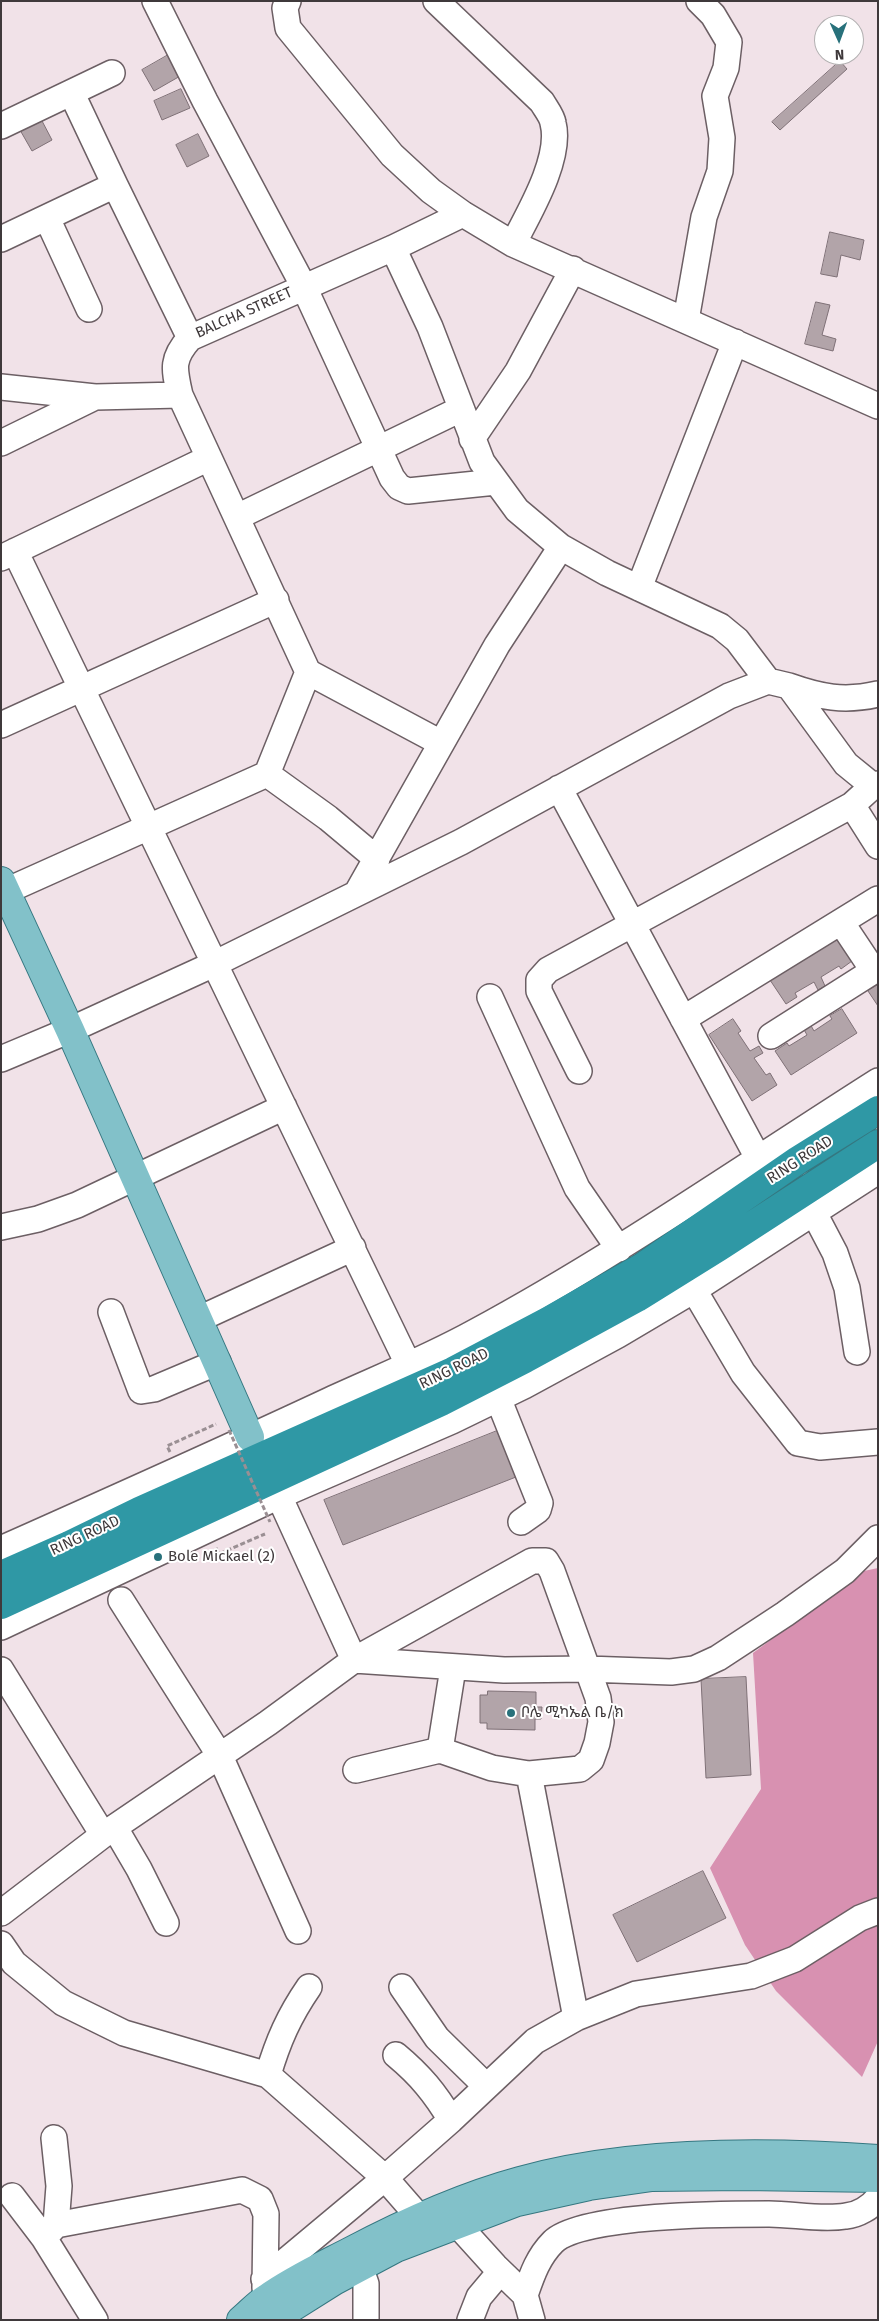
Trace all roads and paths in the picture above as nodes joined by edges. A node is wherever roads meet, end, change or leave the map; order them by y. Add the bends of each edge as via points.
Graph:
1 (155, 1) edge
2 (288, 1) edge
3 (436, 1) edge
4 (699, 1) edge
5 (112, 73) dead end
6 (72, 94) junction
7 (1, 126) edge
8 (115, 186) junction
9 (463, 214) junction
10 (47, 218) junction
11 (1, 239) edge
12 (513, 244) junction
13 (392, 248) junction
14 (573, 269) junction
15 (304, 287) junction
16 (89, 309) dead end
17 (686, 320) junction
18 (190, 338) junction
19 (735, 342) junction
20 (1, 386) edge
21 (180, 395) junction
22 (95, 397) junction
23 (878, 406) edge
24 (461, 409) junction
25 (472, 439) junction
26 (1, 443) edge
27 (379, 449) junction
28 (209, 458) junction
29 (496, 482) junction
30 (237, 517) junction
31 (560, 547) junction
32 (8, 554) edge
33 (639, 588) junction
34 (276, 600) junction
35 (308, 672) junction
36 (778, 683) junction
37 (80, 688) junction
38 (878, 694) edge
39 (1, 725) edge
40 (441, 743) junction
41 (267, 774) junction
42 (875, 785) edge
43 (559, 788) junction
44 (852, 804) junction
45 (148, 828) junction
46 (878, 846) edge
47 (377, 859) junction
48 (4, 886) edge
49 (358, 891) junction
50 (878, 898) edge
51 (840, 922) junction
52 (633, 926) junction
53 (214, 964) junction
54 (876, 969) edge
55 (490, 997) dead end
56 (683, 1019) junction
57 (70, 1030) junction
58 (771, 1036) dead end
59 (1, 1059) edge
60 (579, 1071) dead end
61 (878, 1081) edge
62 (284, 1108) junction
63 (878, 1110) edge
64 (878, 1144) edge
65 (758, 1158) junction
66 (878, 1171) edge
67 (135, 1177) junction
68 (813, 1211) junction
69 (1, 1228) edge
70 (353, 1248) junction
71 (619, 1249) junction
72 (694, 1290) junction
73 (111, 1312) dead end
74 (199, 1319) junction
75 (857, 1352) dead end
76 (218, 1362) junction
77 (408, 1364) junction
78 (498, 1398) junction
79 (240, 1433) junction
80 (878, 1442) edge
81 (176, 1472) junction
82 (280, 1496) junction
83 (270, 1522) dead end
84 (521, 1522) dead end
85 (1, 1533) edge
86 (878, 1538) edge
87 (1, 1549) edge
88 (1, 1575) edge
89 (120, 1600) dead end
90 (1, 1605) edge
91 (1, 1627) edge
92 (354, 1660) junction
93 (453, 1668) junction
94 (587, 1669) junction
95 (1, 1670) edge
96 (440, 1750) junction
97 (220, 1756) junction
98 (356, 1770) dead end
99 (529, 1774) junction
100 (108, 1831) junction
101 (878, 1911) edge
102 (1, 1913) edge
103 (166, 1923) dead end
104 (298, 1931) dead end
105 (5, 1962) edge
106 (309, 1987) dead end
107 (402, 1988) dead end
108 (576, 2018) junction
109 (396, 2055) dead end
110 (268, 2075) junction
111 (486, 2086) junction
112 (450, 2120) junction
113 (54, 2138) dead end
114 (866, 2168) edge
115 (385, 2178) junction
116 (12, 2196) dead end
117 (878, 2198) edge
118 (419, 2217) junction
119 (50, 2231) junction
120 (465, 2232) junction
121 (360, 2267) junction
122 (498, 2269) junction
123 (526, 2295) junction
124 (269, 2303) edge
125 (95, 2320) edge
126 (241, 2320) edge
127 (366, 2320) edge
128 (470, 2320) edge
129 (532, 2320) edge

1 - 15 street
2 - 9 street via 285,8 288,28 308,54 392,155 431,191
3 - 12 street via 542,102 553,122 555,138 542,186
4 - 17 street via 713,15 729,42 726,68 715,96 722,138 720,171 704,217
5 - 6 street
6 - 7 street
6 - 8 street, BALCHA STREET
8 - 10 street
8 - 18 street, BALCHA STREET
9 - 12 street
9 - 13 street, BALCHA STREET
10 - 11 street
10 - 16 street
12 - 14 street
13 - 15 street, BALCHA STREET
13 - 24 street via 430,327
14 - 17 street
14 - 25 street via 518,371
15 - 18 street, BALCHA STREET
15 - 27 street
17 - 19 street
18 - 21 street via 179,350 175,362
19 - 23 street
19 - 33 street
20 - 22 street
21 - 22 street
21 - 28 street
22 - 26 street
24 - 25 street
24 - 27 street
25 - 29 street
27 - 29 street via 392,478 399,487 408,491
27 - 30 street
28 - 30 street
28 - 32 street
29 - 31 street via 516,510
30 - 34 street
31 - 33 street
31 - 40 street via 497,645
32 - 37 street
33 - 36 street via 720,626
34 - 35 street
34 - 37 street
35 - 40 street
35 - 41 street
36 - 38 street via 819,696 847,698
36 - 42 street via 846,764
36 - 43 street via 730,696
37 - 39 street
37 - 45 street
40 - 47 street
41 - 45 street
41 - 47 street
42 - 44 street
43 - 49 street via 461,842
43 - 52 street
44 - 46 street
44 - 52 street
45 - 48 street
45 - 53 street
47 - 49 street
48 - 57 main road
49 - 53 street
50 - 51 street
51 - 54 street
51 - 56 street
52 - 56 street
52 - 60 street via 548,970 539,980 539,991
53 - 57 street
53 - 62 street
54 - 58 street
55 - 71 street via 577,1188
56 - 65 street
57 - 59 street
57 - 67 main road
61 - 65 street
62 - 67 street
62 - 70 street
63 - 88 highway, RING ROAD via 798,1160 641,1268 548,1321 452,1371
64 - 90 highway, RING ROAD via 637,1298 525,1359 440,1402
65 - 71 street
66 - 68 street
67 - 69 street via 77,1205
67 - 74 main road
68 - 72 street
68 - 75 street via 847,1288
70 - 74 street
70 - 77 street
71 - 77 street via 472,1334
72 - 78 street
72 - 80 street via 743,1373 798,1443 820,1447
73 - 76 street via 141,1391 154,1389
74 - 76 main road
76 - 79 main road
77 - 79 street
78 - 82 street
78 - 84 street via 540,1503 538,1510
79 - 81 street
79 - 83 path, bridge
81 - 85 street via 101,1494
81 - 87 street
82 - 91 street
82 - 92 street
86 - 94 street via 845,1571 785,1614 718,1658 694,1669 671,1672
89 - 97 street
92 - 93 street
92 - 94 street via 540,1559 546,1561 552,1571
92 - 97 street
93 - 94 street
93 - 96 street
94 - 99 street via 598,1698 601,1722 591,1760 580,1768
95 - 100 street
96 - 98 street
96 - 99 street via 492,1768
97 - 100 street
97 - 104 street
99 - 108 street
100 - 102 street
100 - 103 street via 139,1869
101 - 108 street via 860,1918 795,1959 751,1976 636,1994
105 - 110 street via 64,2003 124,2033
106 - 110 street via 278,2040
107 - 111 street via 437,2038
108 - 111 street via 535,2041
109 - 112 street via 420,2075
110 - 115 street
111 - 112 street
112 - 115 street
113 - 119 street via 58,2186
114 - 118 main road via 724,2156 629,2161 521,2181
114 - 120 main road via 652,2178 589,2186 517,2202
115 - 118 street
115 - 124 street
116 - 119 street
117 - 123 street via 863,2211 846,2216 679,2216 595,2224 570,2230 554,2241 538,2260
118 - 124 main road via 334,2260
119 - 124 street via 242,2190 260,2199 266,2214
119 - 125 street
120 - 121 main road via 396,2248
120 - 122 street
121 - 124 main road
121 - 127 street via 366,2284
122 - 123 street
122 - 128 street via 479,2297
123 - 129 street
124 - 126 main road

